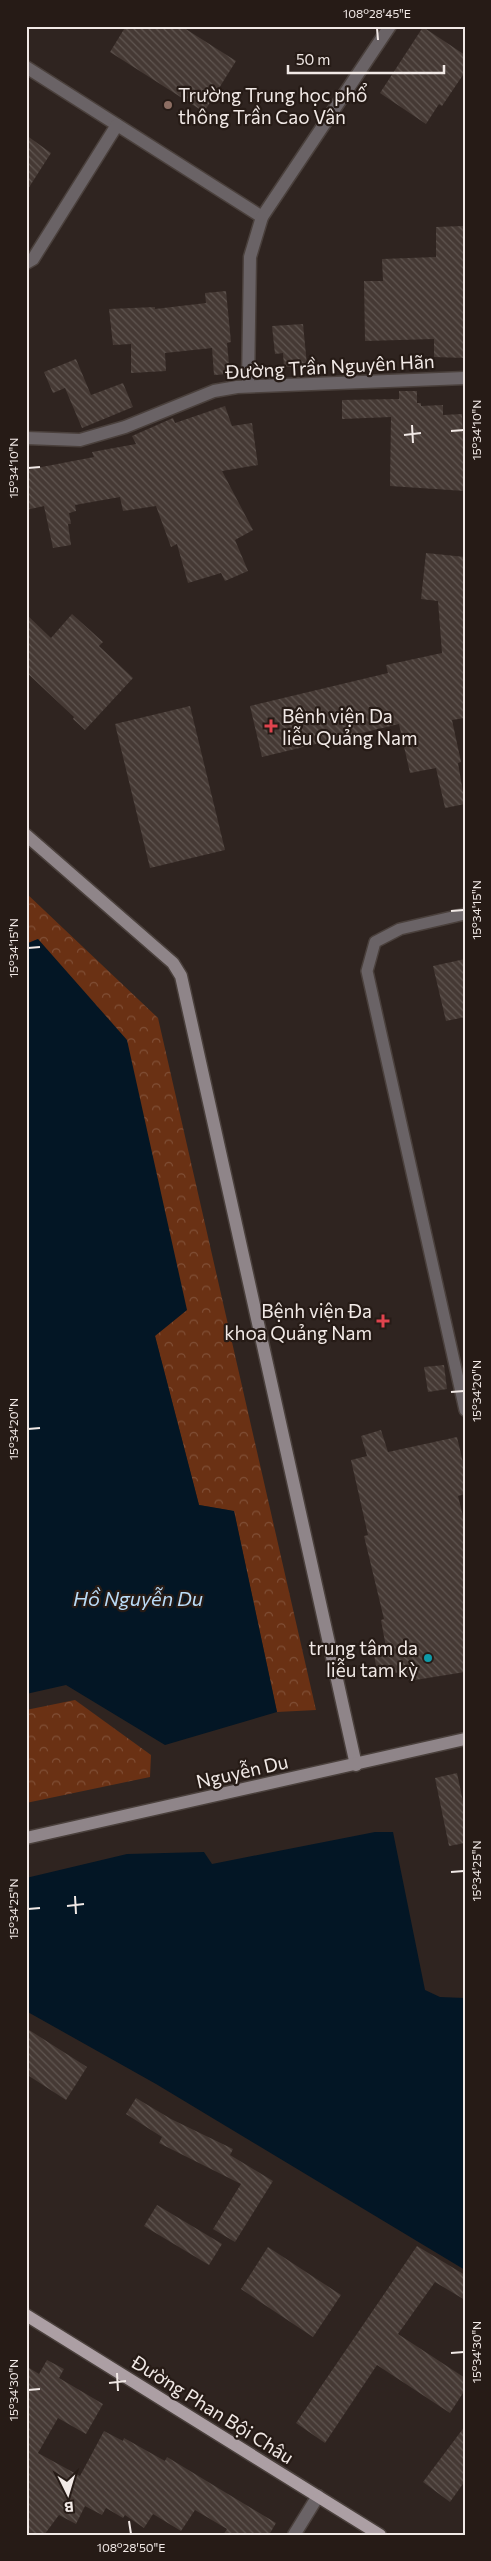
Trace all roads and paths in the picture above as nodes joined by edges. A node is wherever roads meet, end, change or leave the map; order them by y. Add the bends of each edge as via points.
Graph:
1 (390, 26) edge
2 (26, 67) edge
3 (117, 125) junction
4 (262, 217) junction
5 (26, 263) edge
6 (465, 378) edge
7 (248, 386) junction
8 (26, 438) edge
9 (26, 835) edge
10 (465, 914) edge
11 (465, 1410) edge
12 (465, 1739) edge
13 (356, 1764) junction
14 (26, 1838) edge
15 (26, 2315) edge
16 (318, 2496) junction
17 (294, 2535) edge
18 (380, 2535) edge

1 - 4 street
2 - 3 street
3 - 4 street
3 - 5 street via 33,260
4 - 7 street via 250,257
6 - 7 street, Đường Trần Nguyên Hãn
7 - 8 street, Đường Trần Nguyên Hãn via 214,391 125,427 80,440
9 - 13 street via 173,963 181,976
10 - 11 lane via 400,929 375,942 367,971
12 - 13 street, Nguyễn Du
13 - 14 street, Nguyễn Du
15 - 16 main road, Đường Phan Bội Châu
16 - 17 street
16 - 18 main road, Đường Phan Bội Châu

